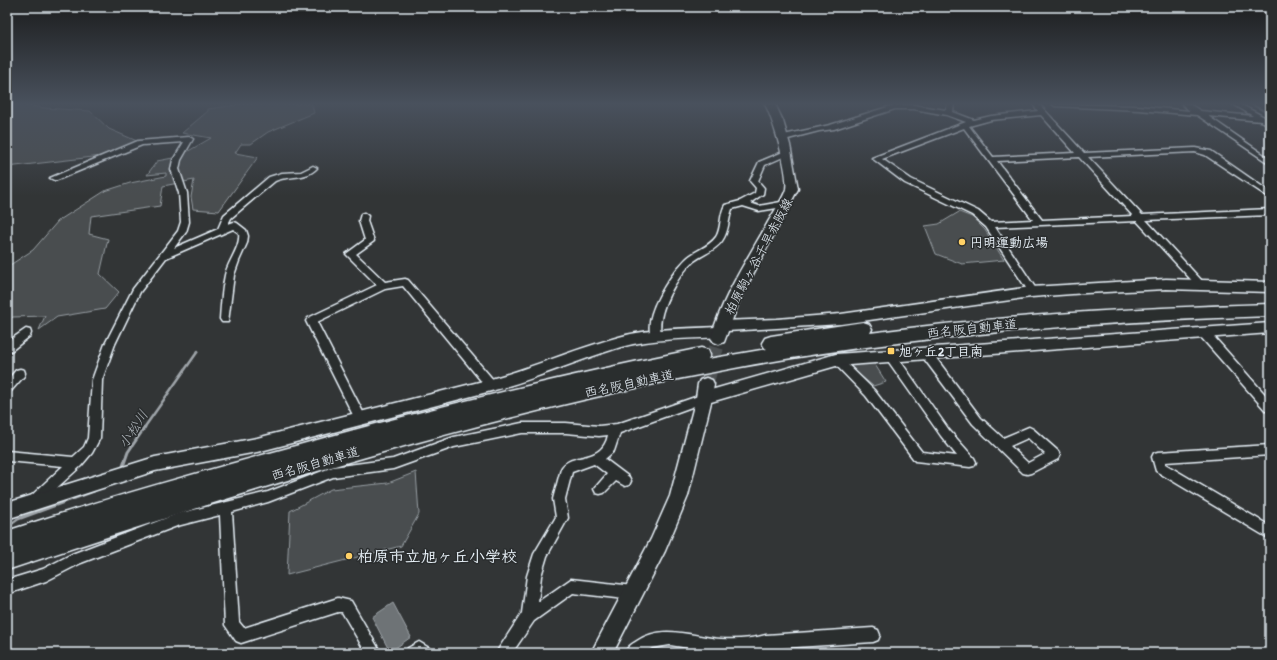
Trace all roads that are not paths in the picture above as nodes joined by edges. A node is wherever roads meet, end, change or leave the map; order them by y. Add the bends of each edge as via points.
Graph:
1 (781, 135) edge
2 (798, 135) edge
3 (938, 135) edge
4 (976, 135) edge
5 (1063, 135) edge
6 (1230, 135) edge
7 (782, 138) junction
8 (786, 154) junction
9 (1082, 155) junction
10 (991, 159) junction
11 (1270, 162) edge
12 (313, 168) dead end
13 (54, 178) dead end
14 (1270, 196) edge
15 (743, 203) junction
16 (786, 204) junction
17 (1270, 212) edge
18 (364, 216) dead end
19 (1140, 218) junction
20 (1040, 223) junction
21 (989, 225) junction
22 (221, 231) junction
23 (162, 257) junction
24 (1200, 284) junction
25 (383, 286) junction
26 (1270, 287) edge
27 (1033, 292) junction
28 (1270, 299) edge
29 (1270, 310) edge
30 (225, 319) dead end
31 (1270, 328) edge
32 (721, 332) junction
33 (21, 333) dead end
34 (1204, 333) junction
35 (656, 335) junction
36 (7, 348) edge
37 (926, 353) junction
38 (890, 355) junction
39 (836, 360) junction
40 (20, 373) dead end
41 (491, 385) junction
42 (7, 388) edge
43 (705, 391) junction
44 (1270, 408) edge
45 (360, 418) junction
46 (615, 429) junction
47 (1002, 444) dead end
48 (1270, 450) edge
49 (7, 456) edge
50 (595, 458) junction
51 (77, 462) junction
52 (600, 489) dead end
53 (34, 501) junction
54 (226, 508) junction
55 (7, 511) edge
56 (1270, 532) edge
57 (9, 550) edge
58 (7, 587) edge
59 (633, 593) junction
60 (529, 616) junction
61 (873, 635) dead end
62 (720, 650) edge
63 (374, 653) edge
64 (413, 653) edge
65 (424, 653) edge
66 (503, 653) edge
67 (602, 653) edge
68 (632, 653) edge

1 - 7 main road, 柏原駒ヶ谷千早赤阪線
2 - 7 street
3 - 21 street via 876,158 908,181 975,213
4 - 10 street
5 - 9 street
6 - 11 street
7 - 8 main road, 柏原駒ヶ谷千早赤阪線
8 - 15 street via 762,164 754,181 761,190 759,194
8 - 16 main road, 柏原駒ヶ谷千早赤阪線 via 792,177 792,189
9 - 10 street
9 - 14 street via 1194,150 1208,153
9 - 19 street
10 - 20 street
12 - 22 street via 307,173 280,175 272,180 227,217
13 - 23 street via 140,143 189,139 175,169 183,193 185,222 182,232
15 - 16 street via 756,208
15 - 35 street via 728,207 722,235 713,246 690,260 668,288 654,326
16 - 32 main road, 柏原駒ヶ谷千早赤阪線 via 733,299
17 - 19 street
18 - 25 street via 362,221 370,241 350,254
19 - 20 street
19 - 24 street
20 - 21 street
21 - 27 street
22 - 23 street
22 - 30 street via 234,225 243,232 244,237 230,274
23 - 51 street via 136,291 110,344 97,380 94,438 88,450
24 - 26 street
24 - 27 street via 1134,285
25 - 41 street via 405,282
25 - 45 street via 311,320
27 - 32 street via 841,320 777,324
28 - 57 highway, 西名阪自動車道 via 1083,306 1012,312 836,332 691,357 559,384 447,412 157,495
29 - 57 highway, 西名阪自動車道 via 1184,312 959,329 795,351 690,370 567,397 408,437
31 - 34 street
32 - 35 street
33 - 36 street
34 - 37 street
34 - 44 street
35 - 41 street via 620,342
37 - 38 street
37 - 47 street via 977,421
38 - 39 street
38 - 39 street via 945,433 970,462 919,457 870,393
39 - 43 street
40 - 42 street
41 - 45 street
43 - 46 street
43 - 59 main road via 679,496 658,545
45 - 53 street via 257,445 155,464
46 - 50 street via 610,448
46 - 54 street via 522,428 485,434 454,442 393,464 332,472 268,497
48 - 56 street via 1158,457 1160,467
49 - 51 street
50 - 52 street via 620,477
50 - 60 street via 574,464 567,469 559,499 562,518 541,554 534,576
51 - 53 street
53 - 55 street
54 - 58 street via 177,520 77,558 46,574
54 - 63 street via 232,625 241,636 338,605 346,606
59 - 60 street via 572,586
59 - 67 main road
60 - 66 street
61 - 62 street via 766,642
62 - 68 street via 670,638 649,641
64 - 65 street via 420,649

